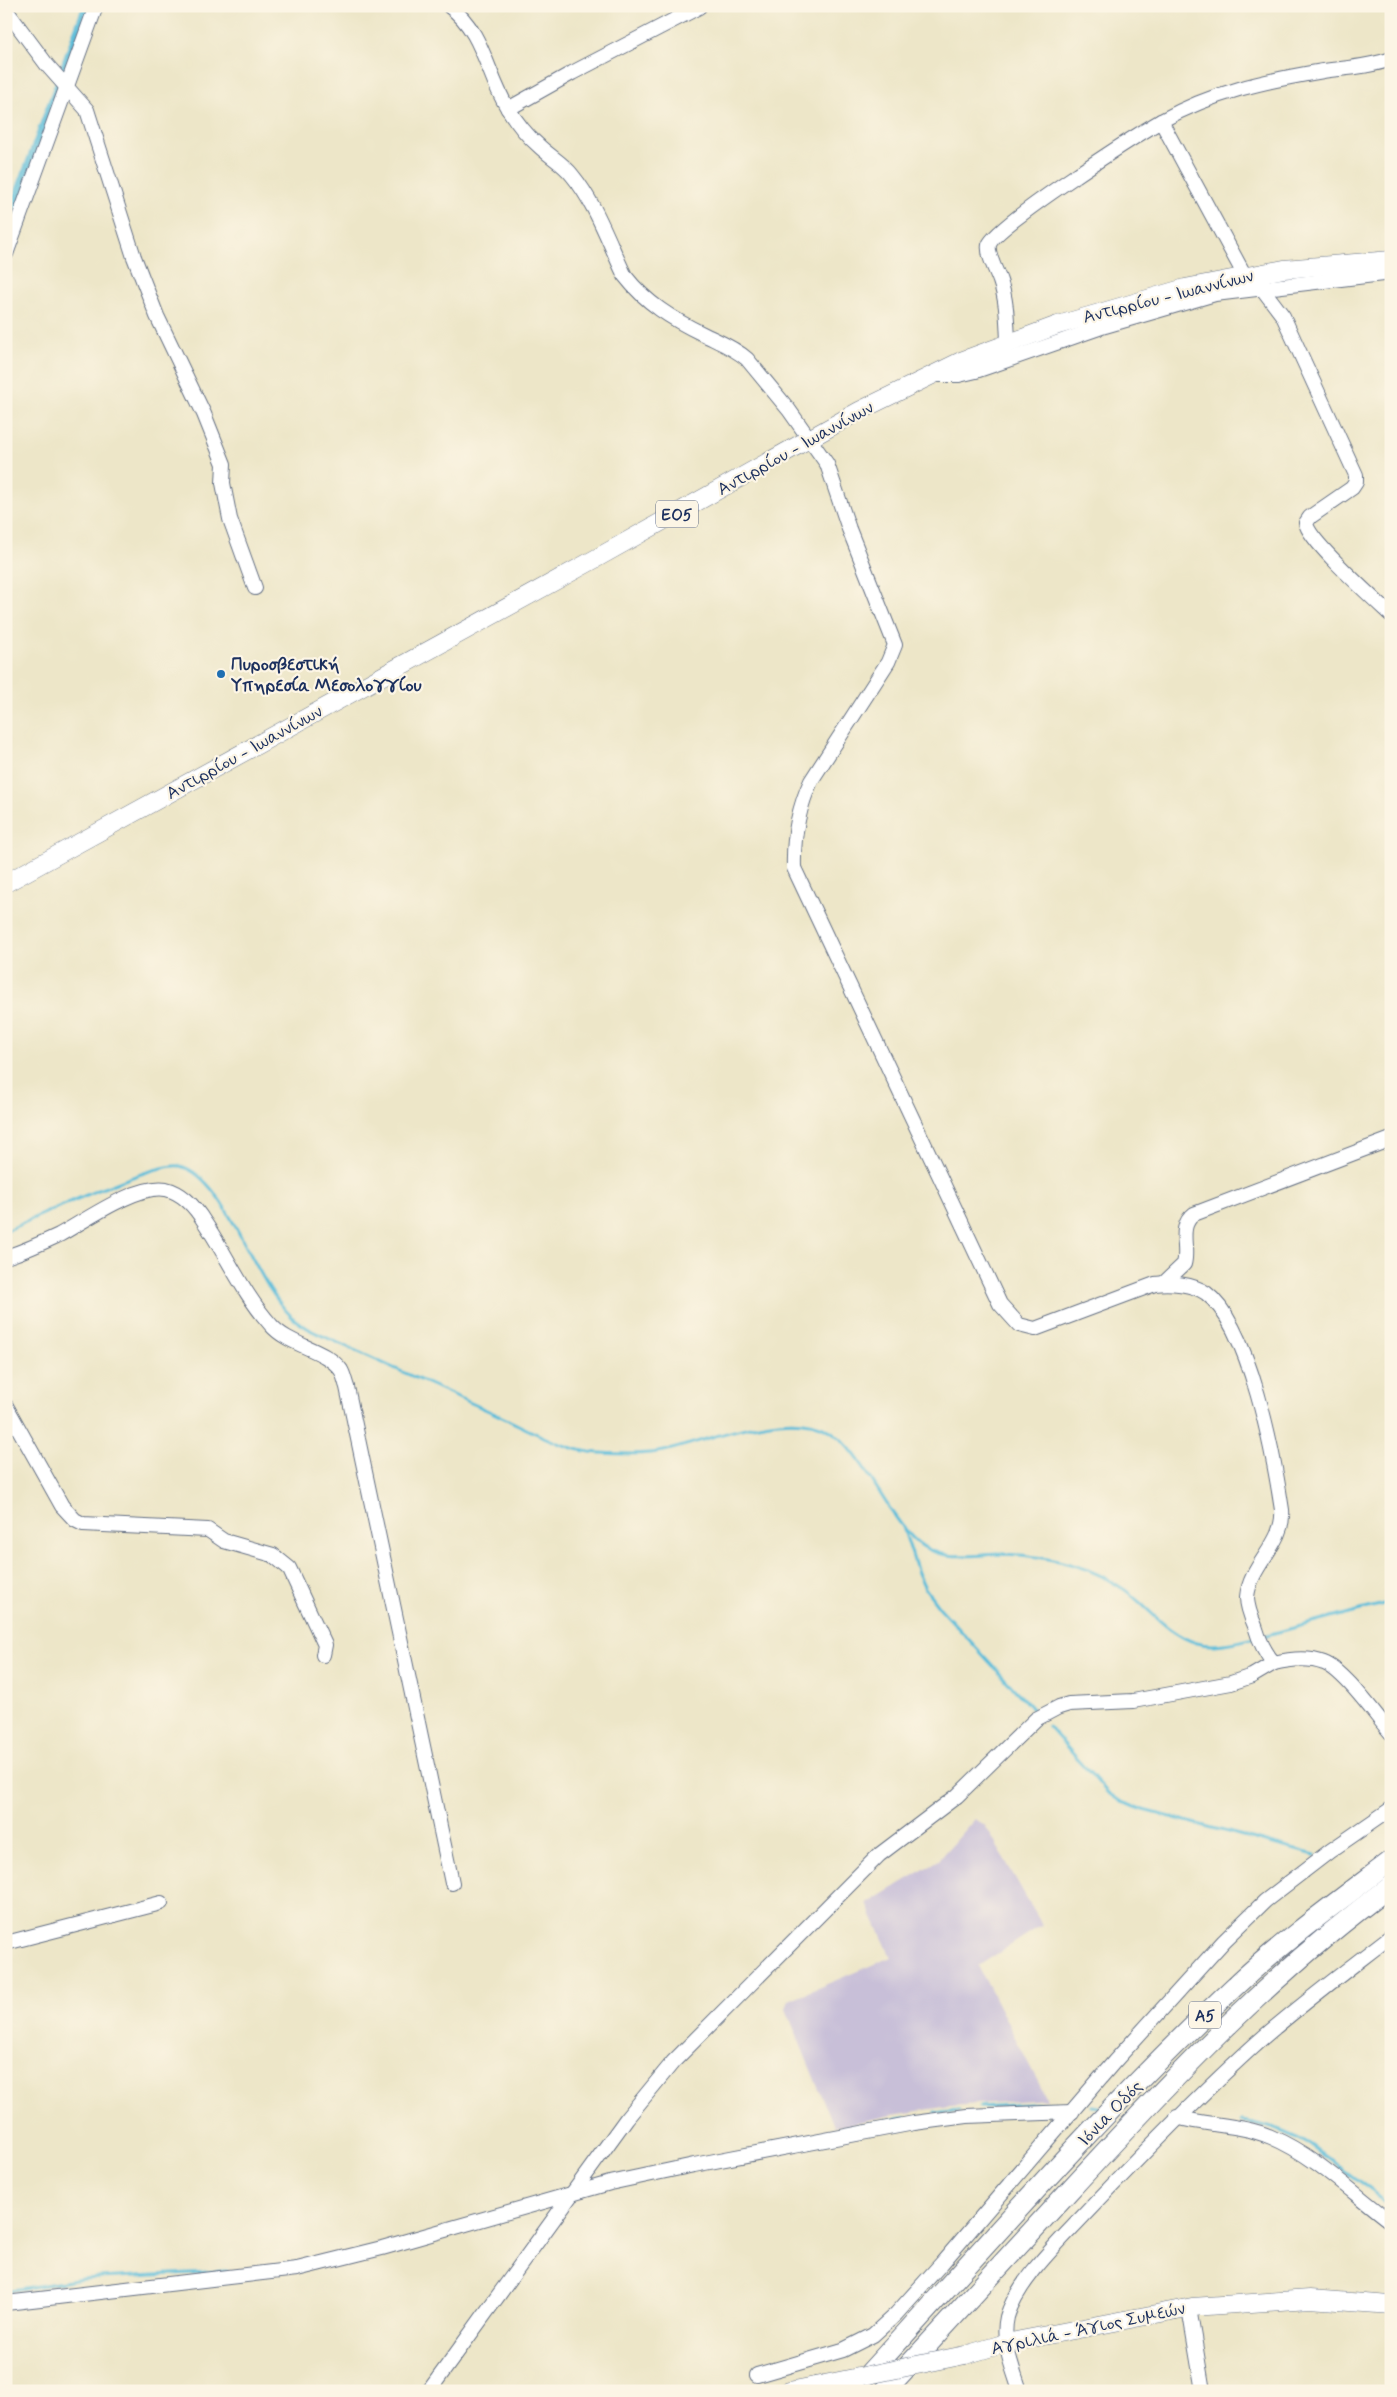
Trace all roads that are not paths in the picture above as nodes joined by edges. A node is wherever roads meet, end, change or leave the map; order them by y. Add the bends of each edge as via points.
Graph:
1 (96, 6) edge
2 (449, 6) edge
3 (698, 7) edge
4 (6, 10) edge
5 (1391, 59) edge
6 (67, 86) junction
7 (508, 109) junction
8 (1161, 120) junction
9 (6, 254) edge
10 (1391, 260) edge
11 (1391, 273) edge
12 (1248, 275) junction
13 (1263, 288) junction
14 (1008, 341) junction
15 (931, 375) junction
16 (811, 440) junction
17 (255, 588) dead end
18 (1391, 615) edge
19 (6, 883) edge
20 (1391, 1139) edge
21 (6, 1257) edge
22 (1166, 1282) junction
23 (6, 1406) edge
24 (323, 1655) dead end
25 (1274, 1663) junction
26 (1391, 1733) edge
27 (1391, 1809) edge
28 (1391, 1861) edge
29 (452, 1883) dead end
30 (1391, 1886) edge
31 (161, 1903) dead end
32 (1391, 1936) edge
33 (6, 1942) edge
34 (1072, 2112) junction
35 (1177, 2118) junction
36 (571, 2194) junction
37 (1391, 2222) edge
38 (6, 2303) edge
39 (1391, 2304) edge
40 (1188, 2308) junction
41 (1006, 2343) junction
42 (757, 2375) dead end
43 (429, 2391) edge
44 (789, 2391) edge
45 (853, 2391) edge
46 (885, 2391) edge
47 (1020, 2391) edge
48 (1204, 2391) edge

1 - 6 street
2 - 7 street via 482,46
3 - 7 street
4 - 6 street
5 - 8 street via 1227,91
6 - 9 street
6 - 17 street via 87,110 134,257 224,464 223,483 230,519
7 - 16 street via 534,142 564,166 580,186 625,276 639,293 683,324 726,344 747,359
8 - 12 street
8 - 14 street via 1006,225 991,242 989,250 1006,306
10 - 12 main road, Αντιρρίου - Ιωαννίνων / ΕΟ5
11 - 13 street
12 - 13 street
12 - 14 main road, Αντιρρίου - Ιωαννίνων / ΕΟ5 via 1144,299
13 - 15 street via 1215,294 1178,304 976,371
13 - 18 street via 1286,324 1356,475 1352,488 1310,517 1307,528
14 - 15 main road, Αντιρρίου - Ιωαννίνων / ΕΟ5
15 - 16 main road, Αντιρρίου - Ιωαννίνων / ΕΟ5 via 859,411
16 - 19 main road, Αντιρρίου - Ιωαννίνων / ΕΟ5
16 - 22 street via 831,473 849,529 895,645 888,662 803,798 795,830 794,868 1000,1304 1014,1321 1030,1329 1041,1328 1116,1297
20 - 22 street via 1194,1214 1185,1228 1184,1264
21 - 29 street via 58,1235 132,1196 152,1189 166,1190 182,1196 200,1215 271,1326 296,1344 331,1360 341,1370
22 - 25 street via 1203,1291 1214,1302 1235,1334 1259,1402 1283,1519 1281,1530 1258,1568 1247,1596 1261,1645
23 - 24 street via 62,1506 75,1520 95,1525 208,1530 224,1541 273,1554 285,1563 324,1645
25 - 26 street via 1308,1660 1331,1666
25 - 36 street via 1252,1676 1231,1683 1133,1701 1069,1704 1036,1719 957,1796 879,1855 694,2038 627,2118
27 - 34 street via 1330,1851 1258,1908 1186,1982
28 - 45 highway, Ιόνια Οδός / Α5 via 1324,1911 1203,2017 1073,2152
30 - 46 highway, Ιόνια Οδός / Α5 via 1312,1947 1234,2018
31 - 33 street
32 - 35 street via 1259,2042
34 - 36 street via 967,2116 914,2123 694,2165
34 - 42 street via 942,2263 896,2314 872,2335 843,2350
35 - 37 street via 1270,2136 1318,2164
35 - 41 street via 1035,2271 1015,2299 1008,2316
36 - 38 street via 297,2270
36 - 43 street
39 - 40 main road, Αγριλιά - Άγιος Συμεών via 1310,2299
40 - 41 main road, Αγριλιά - Άγιος Συμεών
40 - 48 street
41 - 44 main road, Αγριλιά - Άγιος Συμεών, bridge via 965,2355
41 - 47 street

